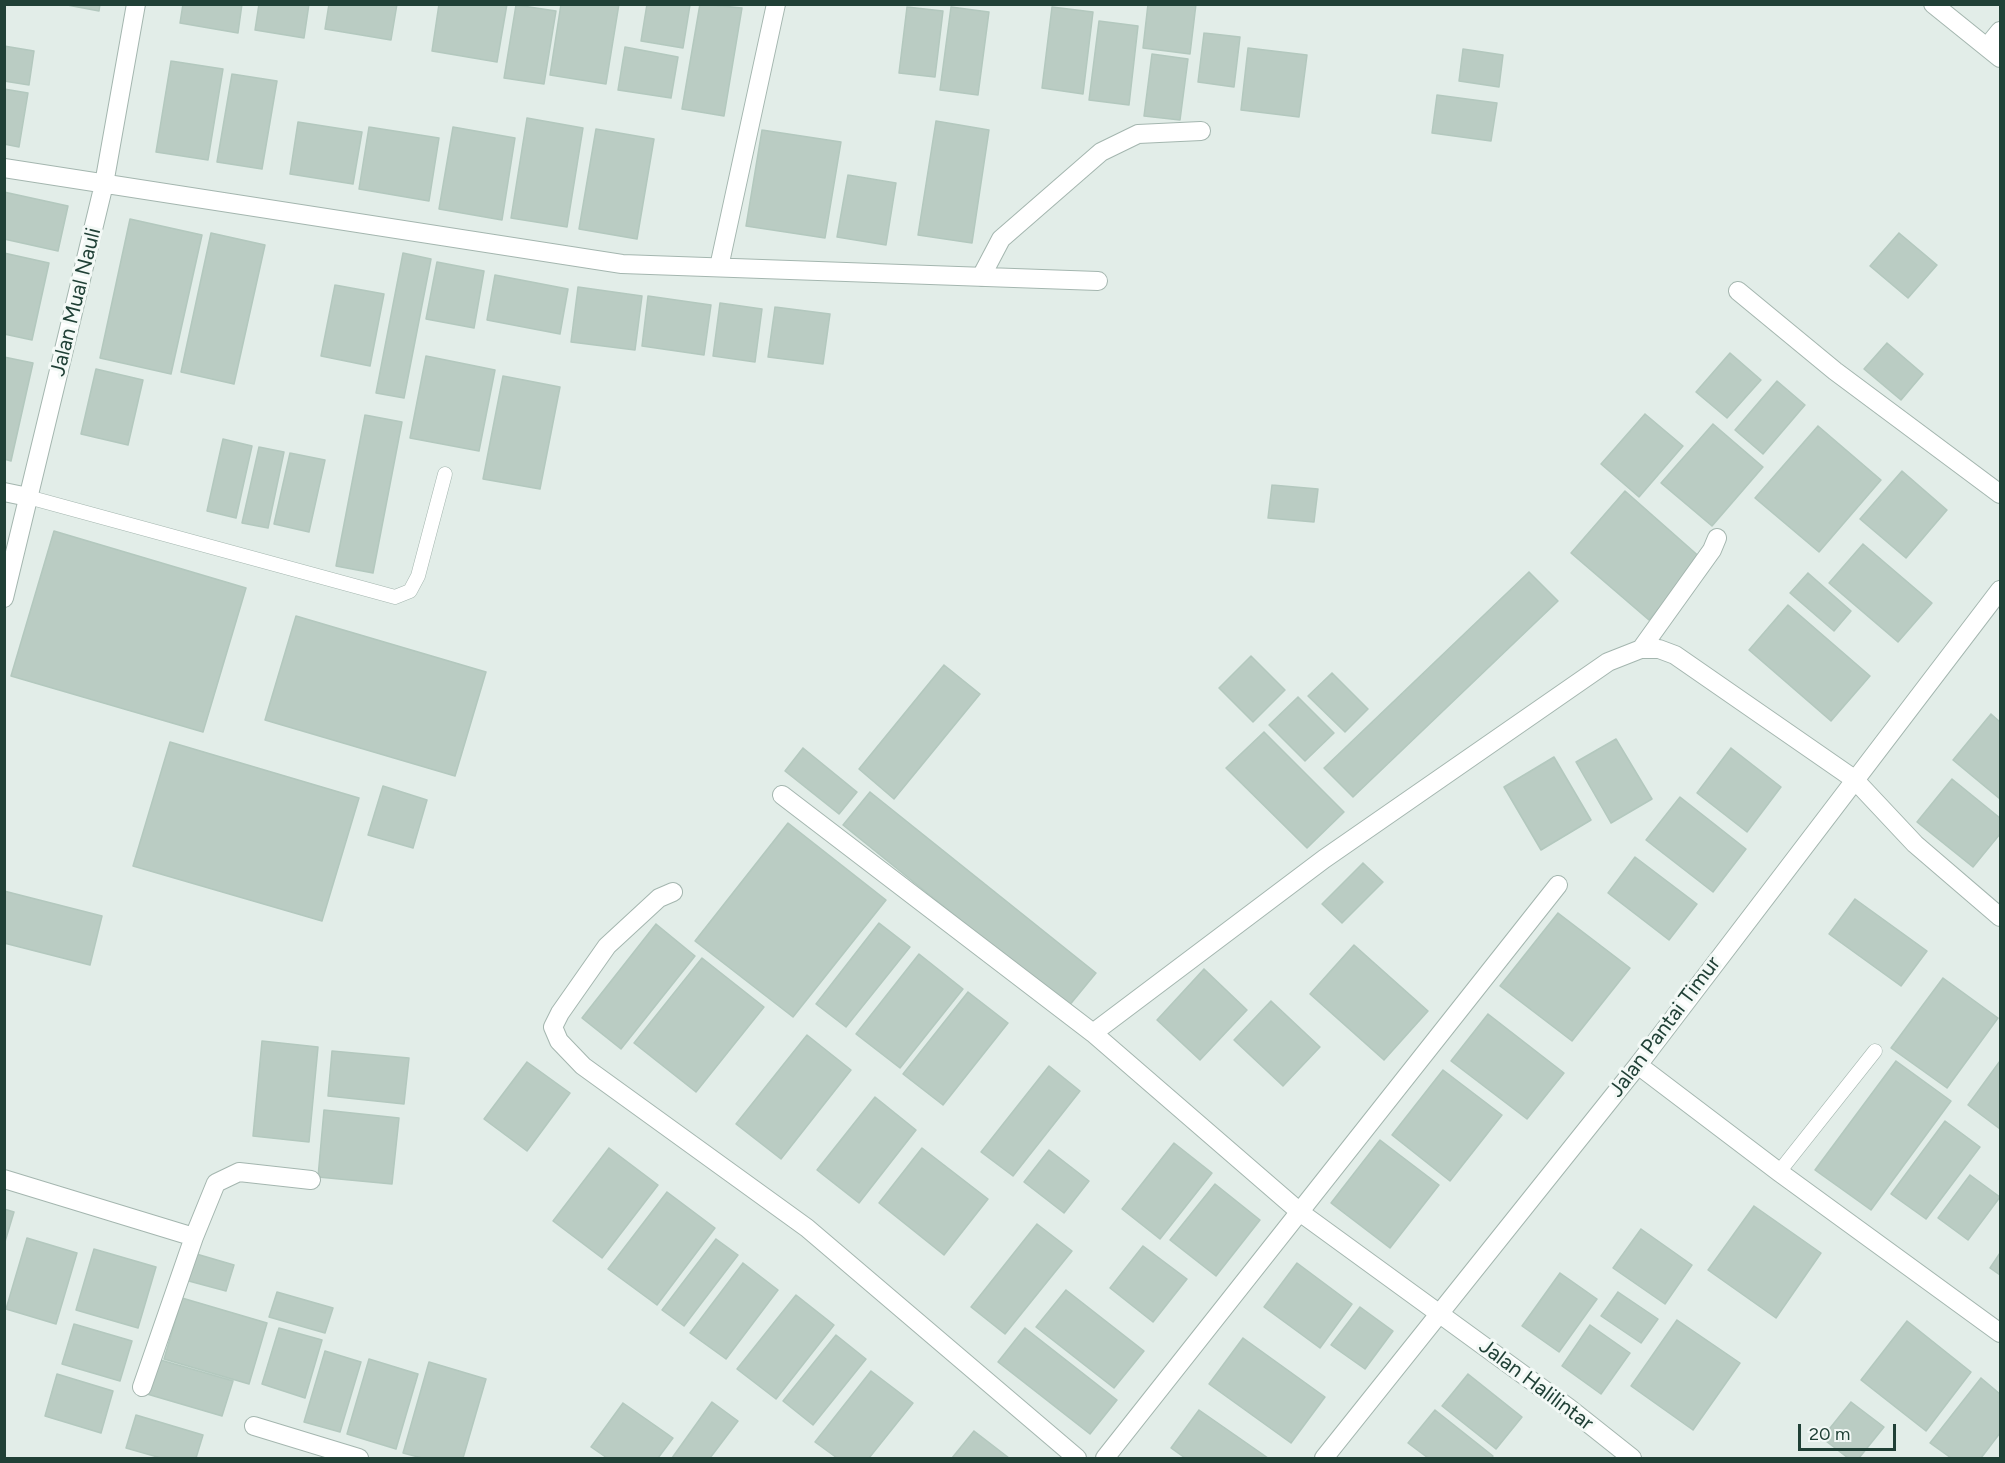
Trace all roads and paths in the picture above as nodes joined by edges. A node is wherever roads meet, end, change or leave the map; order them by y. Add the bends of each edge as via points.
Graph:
1 (136, 4) edge
2 (776, 4) edge
3 (1932, 4) edge
4 (2001, 31) edge
5 (1994, 53) edge
6 (1201, 131) dead end
7 (4, 168) edge
8 (104, 184) junction
9 (719, 267) junction
10 (981, 277) junction
11 (1098, 281) dead end
12 (1738, 291) dead end
13 (445, 474) dead end
14 (4, 492) edge
15 (2001, 494) edge
16 (28, 497) junction
17 (1717, 538) dead end
18 (2001, 590) edge
19 (4, 598) edge
20 (1641, 649) junction
21 (1854, 779) junction
22 (782, 795) dead end
23 (1558, 885) dead end
24 (673, 892) dead end
25 (2001, 917) edge
26 (1093, 1033) junction
27 (1875, 1051) dead end
28 (1638, 1065) junction
29 (1779, 1173) junction
30 (4, 1179) edge
31 (311, 1180) dead end
32 (1301, 1213) junction
33 (194, 1237) junction
34 (1440, 1313) junction
35 (2001, 1333) edge
36 (142, 1387) dead end
37 (254, 1426) dead end
38 (359, 1458) edge
39 (1077, 1458) edge
40 (1105, 1458) edge
41 (1324, 1458) edge
42 (1632, 1458) edge

1 - 8 street, Jalan Mual Nauli
2 - 9 street
3 - 5 street
4 - 5 street
6 - 10 street via 1138,134 1101,152 1001,239
7 - 8 street
8 - 9 street via 622,264
8 - 16 street, Jalan Mual Nauli
9 - 10 street
10 - 11 street
12 - 15 street via 1835,371
13 - 16 lane via 418,576 410,591 395,597
14 - 16 street
16 - 19 street, Jalan Mual Nauli
17 - 20 street
18 - 21 street, Jalan Pantai Timur
20 - 21 street via 1659,649 1675,655
20 - 26 street via 1608,662 1324,859
21 - 25 street via 1915,844
21 - 28 street, Jalan Pantai Timur
22 - 26 street, Jalan Halilintar
23 - 32 street
24 - 39 street via 653,903 607,946 560,1012 553,1027 560,1041 583,1065 807,1228
26 - 32 street, Jalan Halilintar
27 - 29 lane
28 - 29 street
28 - 34 street, Jalan Pantai Timur
29 - 35 street
30 - 33 street
31 - 33 street via 239,1172 226,1177 216,1183
32 - 34 street, Jalan Halilintar
32 - 40 street
33 - 36 street
34 - 41 street, Jalan Pantai Timur
34 - 42 street, Jalan Halilintar
37 - 38 street

